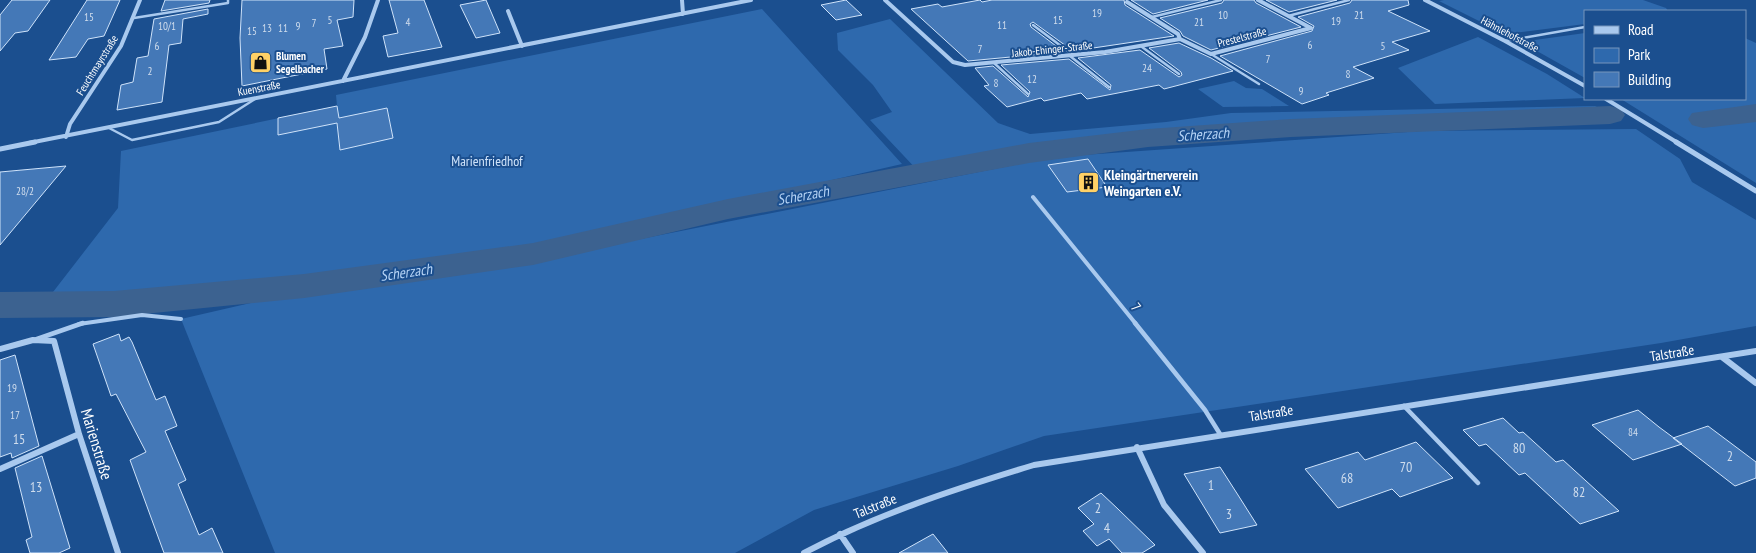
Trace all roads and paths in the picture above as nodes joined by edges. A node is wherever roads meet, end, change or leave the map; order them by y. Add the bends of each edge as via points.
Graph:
1 (140, 0) edge
2 (228, 0) edge
3 (378, 0) edge
4 (682, 0) edge
5 (751, 0) edge
6 (884, 0) edge
7 (1221, 0) edge
8 (1258, 0) edge
9 (1350, 0) edge
10 (1425, 0) edge
11 (1127, 2) dead end
12 (508, 12) dead end
13 (683, 14) junction
14 (1288, 16) junction
15 (1152, 17) junction
16 (134, 18) junction
17 (1033, 25) dead end
18 (1584, 27) edge
19 (1180, 38) junction
20 (1505, 40) junction
21 (522, 46) junction
22 (1142, 47) junction
23 (1211, 54) junction
24 (1072, 56) junction
25 (994, 63) junction
26 (1179, 74) dead end
27 (343, 81) junction
28 (1259, 84) dead end
29 (1584, 85) edge
30 (1109, 87) dead end
31 (1028, 94) dead end
32 (257, 98) junction
33 (1608, 100) edge
34 (109, 128) junction
35 (66, 136) junction
36 (0, 149) edge
37 (1756, 191) edge
38 (1033, 197) dead end
39 (181, 320) dead end
40 (33, 340) junction
41 (0, 349) edge
42 (1756, 351) edge
43 (1722, 357) junction
44 (1756, 383) edge
45 (1404, 406) junction
46 (79, 434) junction
47 (1220, 434) junction
48 (1137, 447) junction
49 (0, 469) edge
50 (1478, 483) dead end
51 (840, 534) junction
52 (118, 553) edge
53 (804, 553) edge
54 (853, 553) edge
55 (1202, 553) edge

1 - 16 street, Feuchtmayrstraße
2 - 16 lane via 228,3
3 - 27 street via 365,37
4 - 13 street
5 - 13 street, Kuenstraße
6 - 25 street, Jakob-Ehinger-Straße via 953,62 965,65
7 - 15 lane
8 - 14 street
9 - 14 lane
10 - 20 street, Hähnlehofstraße
11 - 15 street
12 - 21 street
13 - 21 street, Kuenstraße
14 - 23 street, Prestelstraße via 1311,28
15 - 19 street
16 - 35 street, Feuchtmayrstraße via 121,46 70,124
17 - 24 lane
18 - 20 lane
19 - 22 street, Jakob-Ehinger-Straße
19 - 23 street, Prestelstraße
20 - 29 street, Hähnlehofstraße
21 - 27 street, Kuenstraße
22 - 24 street, Jakob-Ehinger-Straße
22 - 26 lane
23 - 28 lane
24 - 25 street, Jakob-Ehinger-Straße
24 - 30 lane
25 - 31 lane
27 - 32 street, Kuenstraße
32 - 34 street, Kuenstraße
32 - 34 lane via 219,122 142,138 132,140
33 - 37 street
34 - 35 street, Kuenstraße
35 - 36 street, Kuenstraße
38 - 47 lane, 7 via 1205,410
39 - 40 lane via 142,315 83,323
40 - 41 street
40 - 46 street, Marienstraße via 54,341
42 - 43 street, Talstraße
43 - 44 street
43 - 45 street, Talstraße
45 - 47 street, Talstraße
45 - 50 lane
46 - 49 street
46 - 52 street, Marienstraße
47 - 48 street, Talstraße
48 - 51 street, Talstraße via 1034,466 933,496
48 - 55 street via 1164,505
51 - 53 street, Talstraße
51 - 54 street

